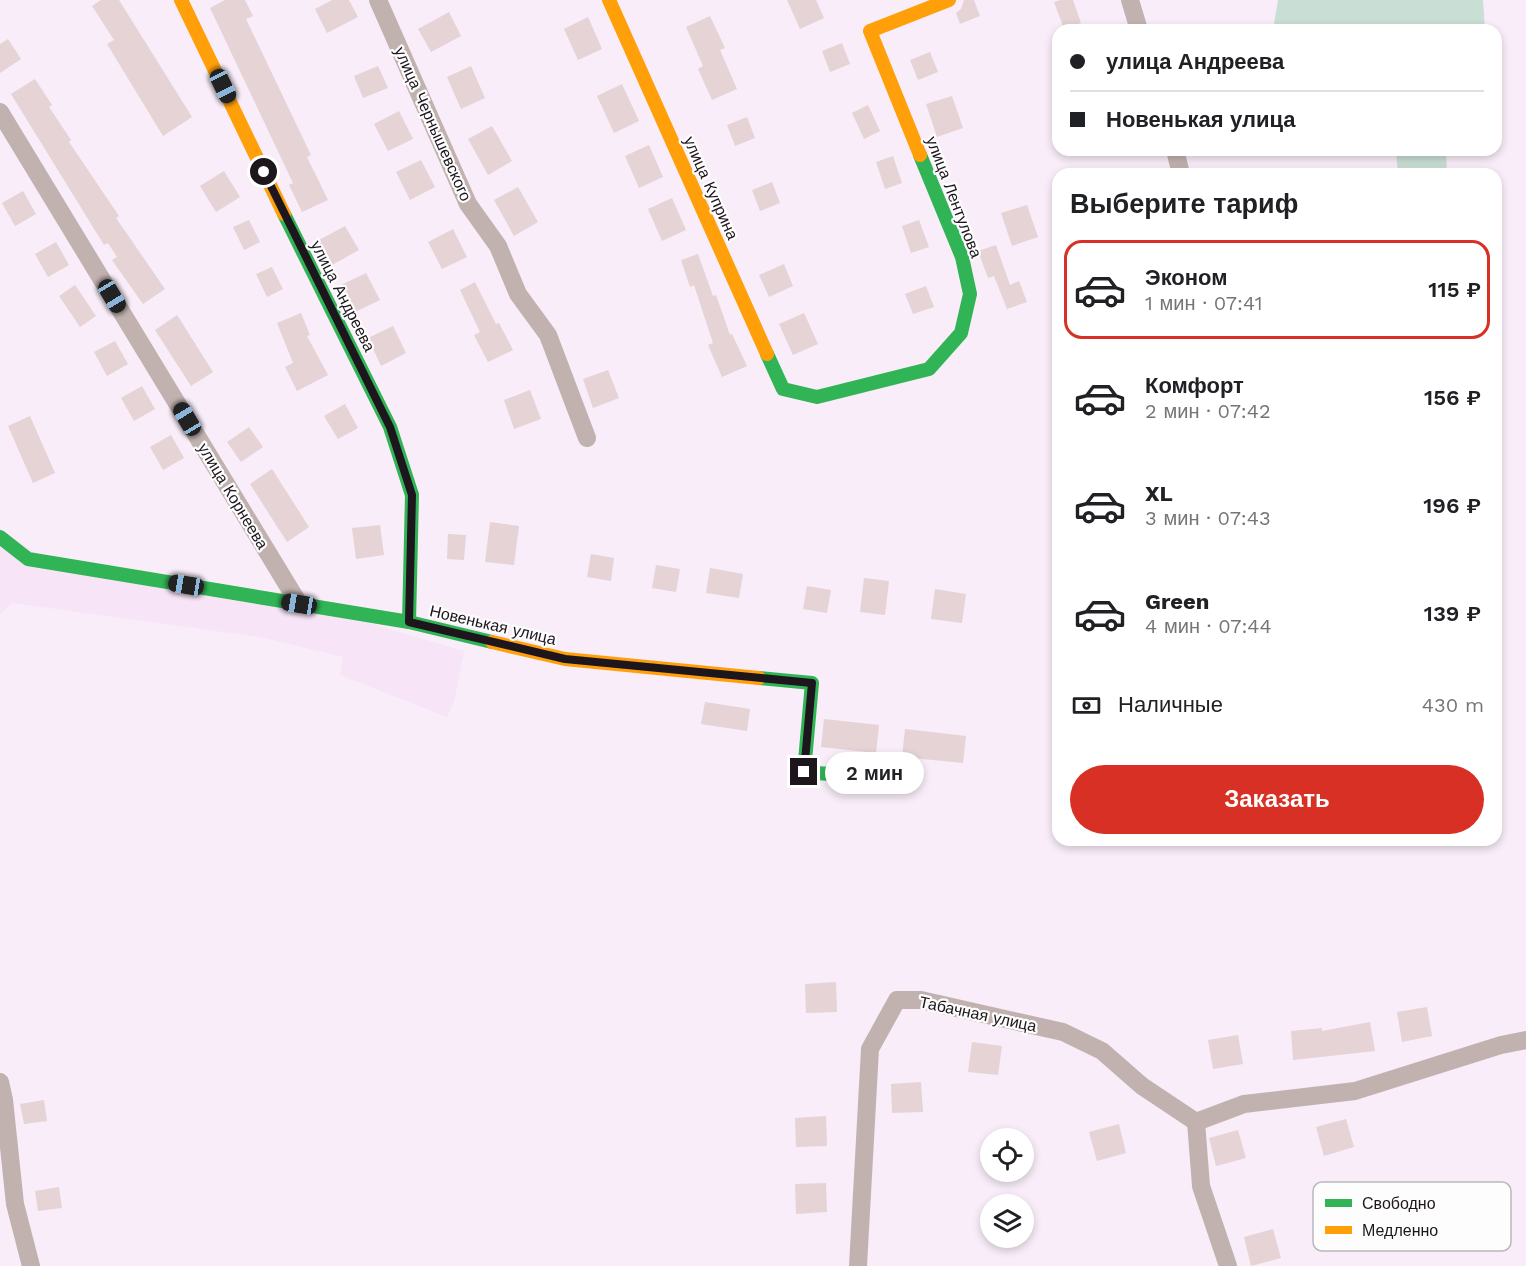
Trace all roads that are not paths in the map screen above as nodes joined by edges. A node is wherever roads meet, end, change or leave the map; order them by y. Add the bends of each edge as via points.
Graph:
1 (182, 0) edge
2 (378, 0) edge
3 (609, 0) edge
4 (949, 0) edge
5 (1130, 0) edge
6 (1137, 24) edge
7 (0, 112) edge
8 (929, 369) joint
9 (587, 438) dead end
10 (0, 537) edge
11 (299, 604) junction
12 (409, 622) junction
13 (893, 779) dead end
14 (1526, 1040) edge
15 (0, 1082) edge
16 (1196, 1122) junction
17 (31, 1266) edge
18 (858, 1266) edge
19 (1228, 1266) edge

1 - 12 street, улица Андреева via 390,427 412,495
2 - 9 street, улица Чернышевского via 468,204 498,246 519,294 548,335
3 - 8 street, улица Куприна via 783,388 817,397
4 - 8 street, улица Лентулова via 870,31 962,257 969,294 961,333
5 - 6 street
7 - 11 street, улица Корнеева
10 - 11 street, Новенькая улица via 28,558
11 - 12 street, Новенькая улица
12 - 13 street, Новенькая улица via 565,659 812,683 804,772
14 - 16 street via 1355,1091 1244,1104
15 - 17 street via 15,1204
16 - 18 street, Табачная улица via 1142,1086 1102,1051 1063,1032 921,1000 897,1000 870,1049
16 - 19 street via 1201,1186

